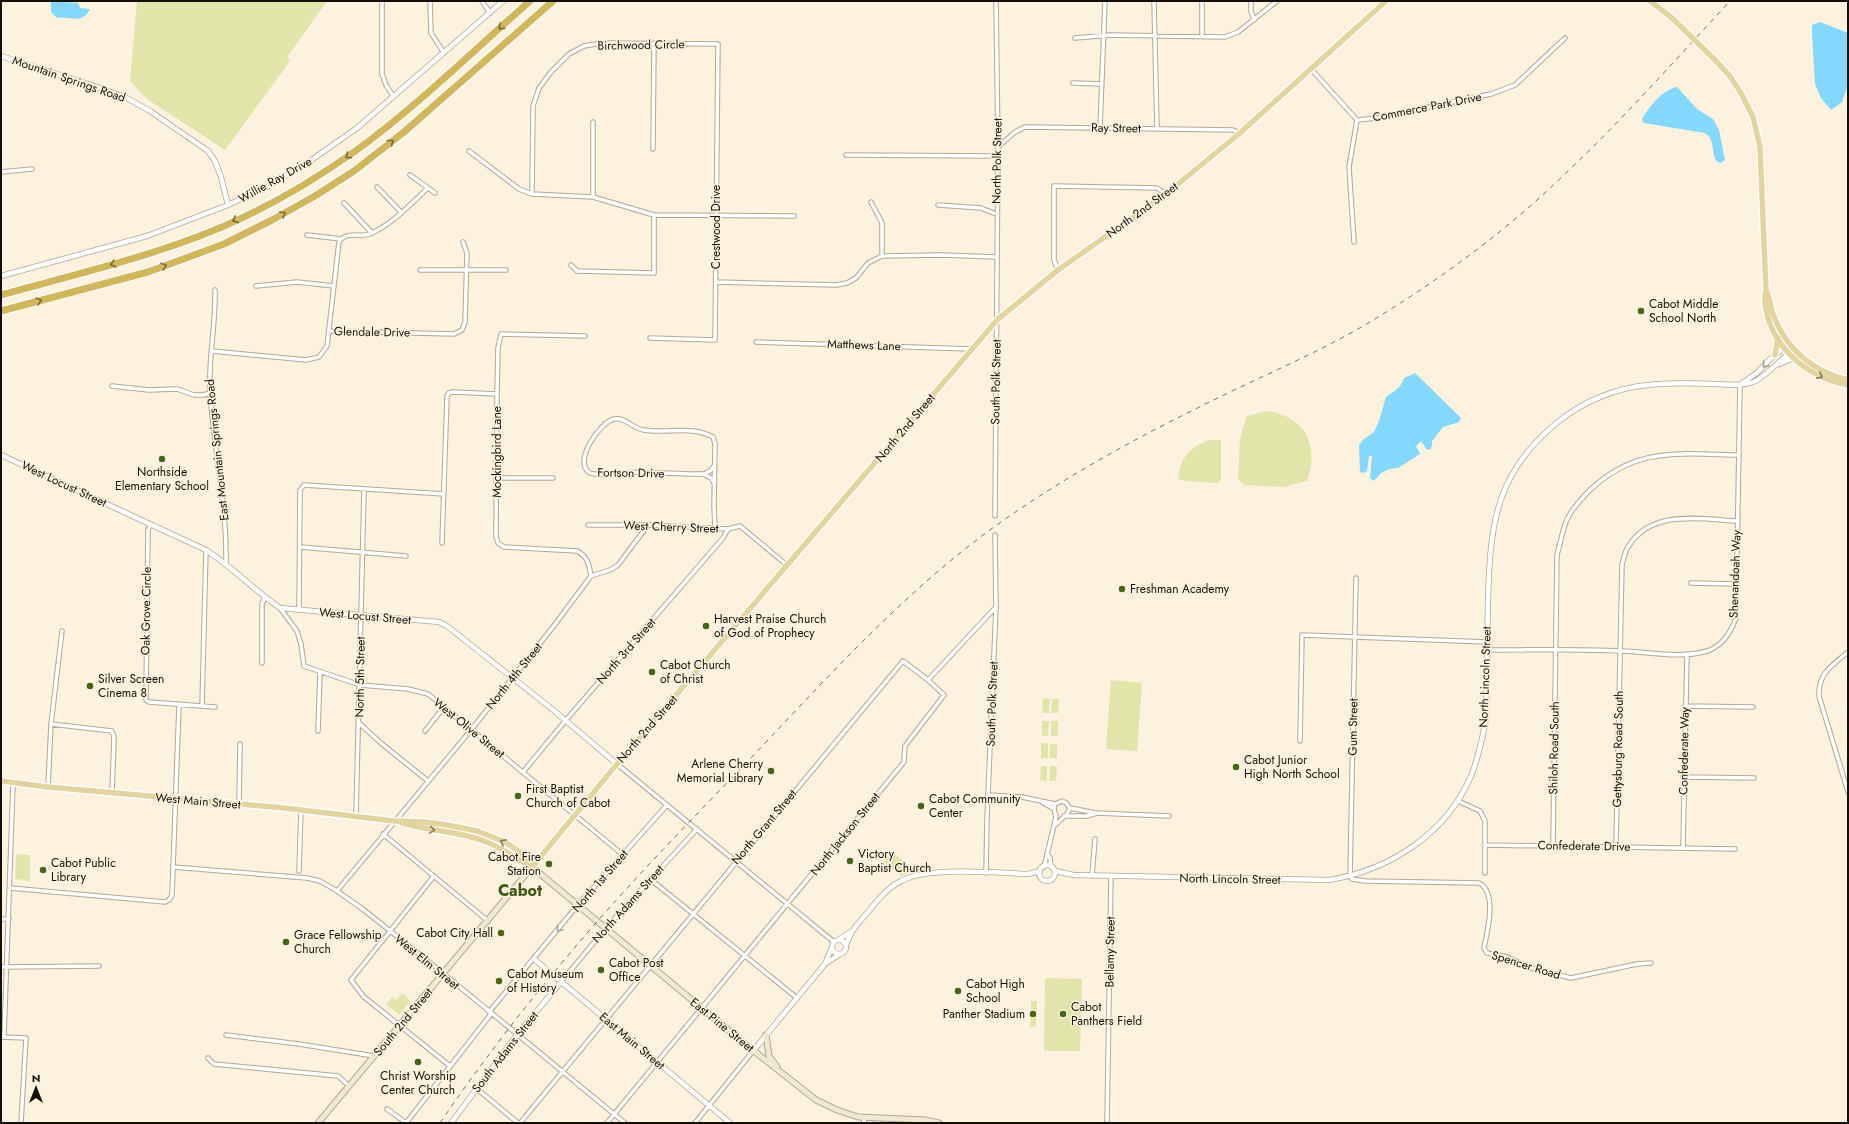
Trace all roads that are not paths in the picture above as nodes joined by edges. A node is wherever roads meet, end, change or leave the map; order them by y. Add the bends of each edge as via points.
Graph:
1 (382, 1) edge
2 (430, 1) edge
3 (482, 1) edge
4 (504, 1) edge
5 (530, 1) edge
6 (553, 1) edge
7 (996, 1) edge
8 (1106, 1) edge
9 (1154, 1) edge
10 (1202, 1) edge
11 (1251, 1) edge
12 (1276, 1) edge
13 (1386, 1) edge
14 (1650, 1) edge
15 (490, 13) junction
16 (1254, 20) junction
17 (1153, 35) junction
18 (1105, 36) junction
19 (1202, 36) junction
20 (1075, 38) dead end
21 (1565, 38) dead end
22 (654, 44) junction
23 (718, 44) joint
24 (444, 53) junction
25 (1, 56) edge
26 (1312, 70) junction
27 (1073, 83) dead end
28 (1102, 84) junction
29 (394, 96) junction
30 (1357, 120) junction
31 (593, 122) dead end
32 (1100, 128) junction
33 (1156, 128) junction
34 (1240, 134) junction
35 (998, 147) junction
36 (653, 149) dead end
37 (469, 151) dead end
38 (846, 155) dead end
39 (997, 156) junction
40 (32, 169) dead end
41 (1, 172) edge
42 (410, 175) dead end
43 (377, 187) dead end
44 (428, 188) junction
45 (435, 193) dead end
46 (532, 194) junction
47 (1166, 194) junction
48 (593, 197) junction
49 (871, 202) dead end
50 (344, 203) dead end
51 (228, 205) junction
52 (938, 205) dead end
53 (401, 212) junction
54 (654, 214) junction
55 (996, 214) junction
56 (716, 215) junction
57 (794, 216) dead end
58 (372, 233) junction
59 (307, 235) dead end
60 (341, 239) junction
61 (463, 242) dead end
62 (1354, 242) dead end
63 (882, 256) junction
64 (996, 257) junction
65 (571, 265) dead end
66 (466, 269) junction
67 (420, 270) dead end
68 (506, 270) dead end
69 (1058, 270) junction
70 (1, 276) edge
71 (716, 282) junction
72 (256, 286) dead end
73 (334, 286) junction
74 (215, 290) dead end
75 (1766, 290) junction
76 (1, 295) edge
77 (1, 311) edge
78 (997, 320) junction
79 (329, 331) junction
80 (585, 336) dead end
81 (650, 338) dead end
82 (1778, 338) junction
83 (756, 342) dead end
84 (1787, 346) junction
85 (972, 349) junction
86 (1794, 350) junction
87 (212, 351) junction
88 (1788, 354) junction
89 (1775, 355) junction
90 (1796, 360) junction
91 (1768, 370) junction
92 (1848, 380) edge
93 (1740, 384) junction
94 (1848, 384) edge
95 (112, 386) dead end
96 (447, 388) dead end
97 (210, 393) junction
98 (449, 393) junction
99 (496, 394) junction
100 (1, 455) edge
101 (1739, 455) junction
102 (714, 466) junction
103 (703, 474) junction
104 (496, 478) junction
105 (553, 478) dead end
106 (714, 483) junction
107 (364, 490) junction
108 (444, 494) junction
109 (995, 516) dead end
110 (1737, 521) junction
111 (151, 524) junction
112 (588, 525) dead end
113 (648, 525) junction
114 (715, 528) junction
115 (728, 529) junction
116 (995, 535) dead end
117 (442, 543) dead end
118 (300, 547) junction
119 (206, 550) junction
120 (363, 552) junction
121 (406, 556) dead end
122 (226, 563) junction
123 (788, 566) junction
124 (591, 576) junction
125 (1356, 578) dead end
126 (1691, 583) dead end
127 (1736, 584) junction
128 (265, 597) junction
129 (996, 607) junction
130 (280, 608) junction
131 (299, 610) junction
132 (361, 615) junction
133 (62, 631) dead end
134 (1354, 637) junction
135 (1487, 642) junction
136 (1487, 650) junction
137 (1555, 650) junction
138 (1620, 651) junction
139 (1848, 652) edge
140 (1686, 654) junction
141 (262, 663) dead end
142 (320, 672) junction
143 (512, 678) junction
144 (928, 680) junction
145 (360, 685) junction
146 (179, 704) junction
147 (202, 706) junction
148 (1685, 706) junction
149 (215, 707) dead end
150 (444, 707) junction
151 (1753, 707) dead end
152 (566, 720) junction
153 (359, 723) junction
154 (51, 724) junction
155 (471, 730) junction
156 (318, 731) dead end
157 (425, 731) dead end
158 (1300, 741) dead end
159 (240, 744) dead end
160 (617, 764) junction
161 (523, 772) junction
162 (1683, 777) junction
163 (1754, 778) dead end
164 (1, 781) edge
165 (428, 781) junction
166 (13, 784) junction
167 (48, 787) junction
168 (1848, 792) edge
169 (112, 793) junction
170 (988, 795) junction
171 (175, 799) junction
172 (1458, 801) junction
173 (1042, 802) junction
174 (239, 804) junction
175 (1055, 804) junction
176 (667, 805) junction
177 (1070, 808) junction
178 (1054, 809) junction
179 (301, 810) junction
180 (1096, 813) junction
181 (574, 814) junction
182 (1056, 815) junction
183 (356, 816) junction
184 (1170, 816) dead end
185 (1064, 817) junction
186 (394, 821) junction
187 (1054, 826) junction
188 (697, 829) junction
189 (383, 834) junction
190 (1095, 839) dead end
191 (1485, 845) junction
192 (1553, 845) junction
193 (1616, 846) junction
194 (1683, 848) junction
195 (1735, 849) dead end
196 (622, 854) junction
197 (1048, 855) junction
198 (736, 860) junction
199 (173, 867) junction
200 (532, 867) junction
201 (1044, 867) junction
202 (300, 871) dead end
203 (1053, 871) junction
204 (986, 873) junction
205 (1040, 873) junction
206 (1485, 873) dead end
207 (434, 876) junction
208 (1092, 876) junction
209 (1111, 876) junction
210 (1350, 876) junction
211 (650, 879) junction
212 (10, 888) junction
213 (337, 890) junction
214 (787, 904) junction
215 (577, 906) junction
216 (694, 914) junction
217 (9, 918) junction
218 (1, 919) edge
219 (488, 921) junction
220 (605, 929) junction
221 (853, 930) junction
222 (390, 931) junction
223 (835, 943) junction
224 (846, 945) junction
225 (840, 954) junction
226 (745, 956) junction
227 (534, 959) junction
228 (1651, 963) dead end
229 (825, 964) junction
230 (99, 966) dead end
231 (651, 966) junction
232 (1, 967) edge
233 (6, 967) junction
234 (444, 974) junction
235 (561, 982) junction
236 (797, 998) junction
237 (701, 1008) junction
238 (490, 1013) junction
239 (606, 1019) junction
240 (400, 1025) junction
241 (226, 1035) dead end
242 (516, 1035) junction
243 (766, 1035) junction
244 (2, 1037) edge
245 (753, 1051) junction
246 (374, 1056) junction
247 (208, 1058) dead end
248 (658, 1062) junction
249 (450, 1066) junction
250 (779, 1071) junction
251 (562, 1072) junction
252 (349, 1086) junction
253 (476, 1088) junction
254 (710, 1106) junction
255 (387, 1110) dead end
256 (614, 1114) junction
257 (864, 1120) edge
258 (925, 1121) edge
259 (21, 1123) edge
260 (318, 1123) edge
261 (406, 1123) edge
262 (451, 1123) edge
263 (519, 1123) edge
264 (607, 1123) edge
265 (625, 1123) edge
266 (695, 1123) edge
267 (730, 1123) edge
268 (939, 1123) edge
269 (1108, 1123) edge

1 - 29 street via 382,74
2 - 24 street via 431,33
3 - 15 street
4 - 15 street, Willie Ray Drive
5 -> 76 highway via 355,151 252,213 197,237 146,254
77 -> 6 highway via 148,272 224,244 316,196 354,171 404,132
7 - 35 street, North Polk Street
8 - 18 street
9 - 17 street
10 - 19 street
11 - 16 street
12 - 16 street
13 - 26 main road, North 2nd Street
14 - 75 main road, bridge via 1671,17 1716,60 1741,93 1753,117 1760,147
15 - 24 street, Willie Ray Drive
16 - 19 street via 1238,32 1225,36
17 - 18 street
17 - 19 street
17 - 33 street
18 - 20 street
18 - 28 street
21 - 30 street, Commerce Park Drive via 1515,85 1491,94
22 - 23 street, Birchwood Circle
22 - 36 street
22 - 46 street, Birchwood Circle via 603,43 584,46 569,54 551,72 539,88 533,106
23 - 56 street, Crestwood Drive
24 - 29 street, Willie Ray Drive
25 - 51 street, Mountain Springs Road via 125,97 150,111 208,151 221,177
26 - 30 street, Commerce Park Drive
26 - 34 main road, North 2nd Street
27 - 28 street
28 - 32 street
29 - 51 street, Willie Ray Drive via 357,128 310,161 267,187
30 - 62 street via 1349,167
31 - 48 street
32 - 33 street, Ray Street
32 - 35 street, Ray Street via 1025,127
33 - 34 street, Ray Street via 1233,130
34 - 47 main road, North 2nd Street
35 - 39 street, North Polk Street
37 - 46 street via 519,189
38 - 39 street
39 - 55 street, North Polk Street
40 - 41 street
42 - 44 street
43 - 53 street
44 - 45 street
44 - 53 street
46 - 48 street
47 - 69 main road, North 2nd Street
47 - 69 street via 1157,188 1054,186 1054,260
48 - 54 street
49 - 63 street via 882,223
50 - 58 street
51 - 70 street, Willie Ray Drive via 147,236
52 - 55 street via 980,208
53 - 58 street
54 - 56 street
54 - 65 street via 654,273 577,271
55 - 64 street, North Polk Street
56 - 57 street
56 - 71 street, Crestwood Drive
58 - 60 street via 347,235
59 - 60 street
60 - 73 street
61 - 66 street, Glendale Drive via 467,253
63 - 64 street
63 - 71 street, Crestwood Drive via 868,263 856,278 836,285
64 - 78 street, North Polk Street
66 - 67 street
66 - 68 street
66 - 79 street, Glendale Drive via 465,322 462,330 454,334
69 - 78 main road, North 2nd Street
71 - 81 street via 715,340
72 - 73 street via 298,282
73 - 79 street
74 - 87 street, East Mountain Springs Road
75 - 82 main road via 1764,298 1768,318
75 - 84 main road via 1772,313
78 - 85 main road, North 2nd Street
78 - 109 street, South Polk Street
79 - 87 street, Glendale Drive via 325,350 315,359
80 - 99 street, Mockingbird Lane via 501,334
82 - 84 main road
82 - 89 main road
83 - 85 street, Matthews Lane
84 - 86 main road
84 - 88 main road
84 - 89 street
85 - 123 main road, North 2nd Street
86 - 88 street, North Lincoln Street
86 - 92 main road via 1812,366
87 - 97 street, East Mountain Springs Road
88 - 90 main road
88 - 91 street, North Lincoln Street
89 -> 93 street via 1758,372
90 - 91 street via 1787,360
90 -> 94 main road via 1813,373
91 - 93 street, North Lincoln Street via 1754,382
93 - 101 street, Shenandoah Way
93 - 135 street, North Lincoln Street via 1668,383 1626,388 1583,405 1545,432 1512,474 1495,518 1490,549
95 - 97 street via 148,390 177,389 194,395
96 - 98 street
97 - 122 street, East Mountain Springs Road via 222,492
98 - 99 street
98 - 108 street
99 - 104 street, Mockingbird Lane
100 - 111 street, West Locust Street
101 - 110 street, Shenandoah Way
101 - 137 street, Shiloh Road South via 1670,454 1647,457 1624,466 1602,479 1583,497 1566,521 1557,555
102 - 103 street
102 - 103 street, Fortson Drive via 715,444 713,437 708,434 678,430 644,430 619,419 611,420 604,426 587,446 585,454 586,468 597,474
102 - 106 street, Fortson Drive
103 - 106 street
104 - 105 street
104 - 124 street, Mockingbird Lane via 498,543 504,547 577,551 584,555 588,562
106 - 114 street, Fortson Drive
107 - 108 street
107 - 118 street via 304,485 300,490
107 - 120 street, North 5th Street
108 - 117 street
110 - 127 street, Shenandoah Way
110 - 138 street, Gettysburg Road South via 1676,519 1659,522 1642,530 1628,547 1622,564
111 - 119 street, West Locust Street
111 - 146 street, Oak Grove Circle via 148,536 145,696 149,702
112 - 113 street, West Cherry Street
113 - 114 street, West Cherry Street
113 - 124 street via 618,565
114 - 115 street, West Cherry Street
115 - 123 street, West Cherry Street via 740,526 746,529
115 - 152 street, North 3rd Street via 723,538
116 - 129 street, South Polk Street
118 - 120 street
118 - 131 street
119 - 122 street, West Locust Street
119 - 147 street
120 - 121 street
120 - 132 street, North 5th Street
122 - 128 street, West Locust Street
123 - 160 main road, North 2nd Street
124 - 143 street, North 4th Street
125 - 134 street, Gum Street
126 - 127 street
127 - 140 street, Shenandoah Way via 1736,618 1731,633 1708,651
128 - 130 street, West Locust Street
128 - 141 street via 262,604
129 - 144 street
129 - 170 street, South Polk Street
130 - 131 street, West Locust Street
130 - 142 street, West Olive Street via 297,631 304,666
131 - 132 street, West Locust Street
132 - 143 street, West Locust Street via 439,622 456,631
132 - 145 street, North 5th Street
133 - 154 street
134 - 135 street
134 - 158 street via 1302,635
134 - 210 street, Gum Street
135 - 136 street, North Lincoln Street
136 - 137 street, Shenandoah Way
136 - 172 street, North Lincoln Street via 1486,719 1481,748 1471,777
137 - 138 street, Shenandoah Way
137 - 192 street, Shiloh Road South
138 - 140 street, Shenandoah Way
138 - 193 street, Gettysburg Road South
139 - 168 street via 1824,674 1818,684 1819,696
140 - 148 street, Confederate Way
142 - 145 street, West Olive Street
142 - 156 street
143 - 152 street, West Locust Street
143 - 155 street, North 4th Street
144 - 198 street, North Grant Street via 903,661
144 - 214 street, North Jackson Street via 944,695 905,746 904,762
145 - 150 street, West Olive Street via 408,689 428,694
145 - 153 street, North 5th Street
146 - 147 street, Oak Grove Circle
146 - 171 street
147 - 149 street, Oak Grove Circle
148 - 151 street
148 - 162 street, Confederate Way
150 - 155 street, West Olive Street
150 - 157 street
152 - 160 street, West Locust Street
152 - 161 street, North 3rd Street
153 - 165 street
153 - 183 street, North 5th Street
154 - 167 street
154 - 169 street via 112,731
155 - 161 street, West Olive Street
155 - 165 street, North 4th Street
159 - 174 street
160 - 176 street, West Locust Street
160 - 181 main road, North 2nd Street
161 - 181 street, West Olive Street
162 - 163 street
162 - 194 street, Confederate Way
164 - 166 main road, West Main Street
165 - 186 street, North 4th Street
166 - 167 main road, West Main Street
166 - 212 street
167 - 169 main road, West Main Street
169 - 171 main road, West Main Street
170 - 173 street via 1022,796
170 - 204 street, South Polk Street
171 - 174 main road, West Main Street
171 - 199 street
172 - 191 street via 1483,816
172 - 210 street, North Lincoln Street via 1433,830 1409,850 1388,862
173 - 175 street
173 - 178 street
174 - 179 main road, West Main Street
175 - 177 street via 1064,802
175 - 178 street
176 - 188 street, West Locust Street
176 - 196 street, North 1st Street
177 - 180 street
177 - 185 street
178 - 182 street
179 - 183 main road, West Main Street
179 - 202 street
180 - 184 street
180 - 185 street
181 - 196 street, West Olive Street
181 - 200 main road, North 2nd Street
182 - 185 street
182 - 187 street
183 - 186 main road, West Main Street
185 - 187 street
186 - 189 street, North 4th Street
186 - 200 main road, West Main Street via 484,841
187 - 197 street via 1049,839
188 - 198 street, West Locust Street
188 - 211 street, North Adams Street
189 - 207 street
189 - 213 street, North 4th Street
190 - 208 street
191 - 192 street, Confederate Drive
191 - 206 street
192 - 193 street, Confederate Drive
193 - 194 street, Confederate Drive
194 - 195 street, Confederate Drive
196 - 215 street, North 1st Street
197 - 201 street
197 - 203 street
198 - 214 street, West Locust Street
198 - 216 street, North Grant Street
199 - 212 street via 172,895 164,902
199 - 213 street, West Elm Street via 307,878 320,881
200 - 215 main road, East Pine Street
200 - 219 main road, North 2nd Street
201 - 203 street
201 - 205 street
203 - 205 street via 1052,880 1047,881
203 - 208 street, North Lincoln Street
204 - 205 street
204 - 221 street via 930,872 905,879 882,895
207 - 219 street
207 - 222 street
208 - 209 street, North Lincoln Street
209 - 210 street, North Lincoln Street via 1307,880 1329,880
209 - 269 street, Bellamy Street
210 - 228 street, Spencer Road via 1356,881 1479,883 1487,892 1490,909 1485,950 1487,953 1507,957 1531,968 1563,977 1577,977
211 - 216 street
211 - 220 street, North Adams Street
212 - 217 street
213 - 222 street, West Elm Street
214 - 223 street, West Locust Street
214 - 226 street, North Jackson Street
215 - 220 main road, East Pine Street
215 -> 227 street, North 1st Street
216 - 226 street
216 - 231 street, North Grant Street
217 - 218 street
217 - 233 street
219 - 234 main road, South 2nd Street
220 - 231 main road, East Pine Street
220 - 235 street, North Adams Street
221 - 223 street
221 - 224 street
222 - 234 street, West Elm Street
222 - 240 street via 351,980 364,997
223 - 224 street via 844,941
223 - 225 street via 834,952
223 - 229 street
224 - 225 street via 844,952
225 - 229 street
226 - 236 street
226 - 237 street, North Jackson Street
227 - 235 street, East Main Street
227 - 238 street, North 1st Street
229 - 236 street
230 - 233 street
231 - 237 main road, East Pine Street
231 - 239 street, North Grant Street
232 - 233 street
233 - 244 street
234 - 238 street, West Elm Street
234 - 240 main road, South 2nd Street
235 - 239 street, East Main Street
235 - 242 street, South Adams Street
236 - 243 street
237 - 245 main road, East Pine Street
237 - 248 street, North Jackson Street
238 - 242 street, West Elm Street
238 - 249 street, North 1st Street
239 - 248 street, East Main Street
239 - 251 street, North Grant Street
240 - 246 main road, South 2nd Street
240 - 249 street
241 - 246 street
242 - 251 street, West Elm Street
242 - 253 street, South Adams Street
243 - 245 street
243 - 250 main road via 769,1056
244 - 259 street via 26,1038
245 - 250 main road, East Pine Street
245 - 254 street
246 - 252 main road, South 2nd Street
247 - 252 street via 214,1064 338,1076
248 - 254 street, East Main Street
248 - 256 street, North Jackson Street
249 - 261 street, North 1st Street
250 - 257 main road, East Pine Street via 816,1100
251 - 256 street, West Elm Street
251 - 263 street, North Grant Street
252 - 260 main road, South 2nd Street
253 - 262 street, South Adams Street
253 - 263 street
254 - 266 street
254 - 267 street, East Main Street
255 - 261 street
256 - 264 street, North Jackson Street
256 - 265 street, West Elm Street
257 - 258 main road, East Pine Street
258 - 268 main road, East Pine Street

